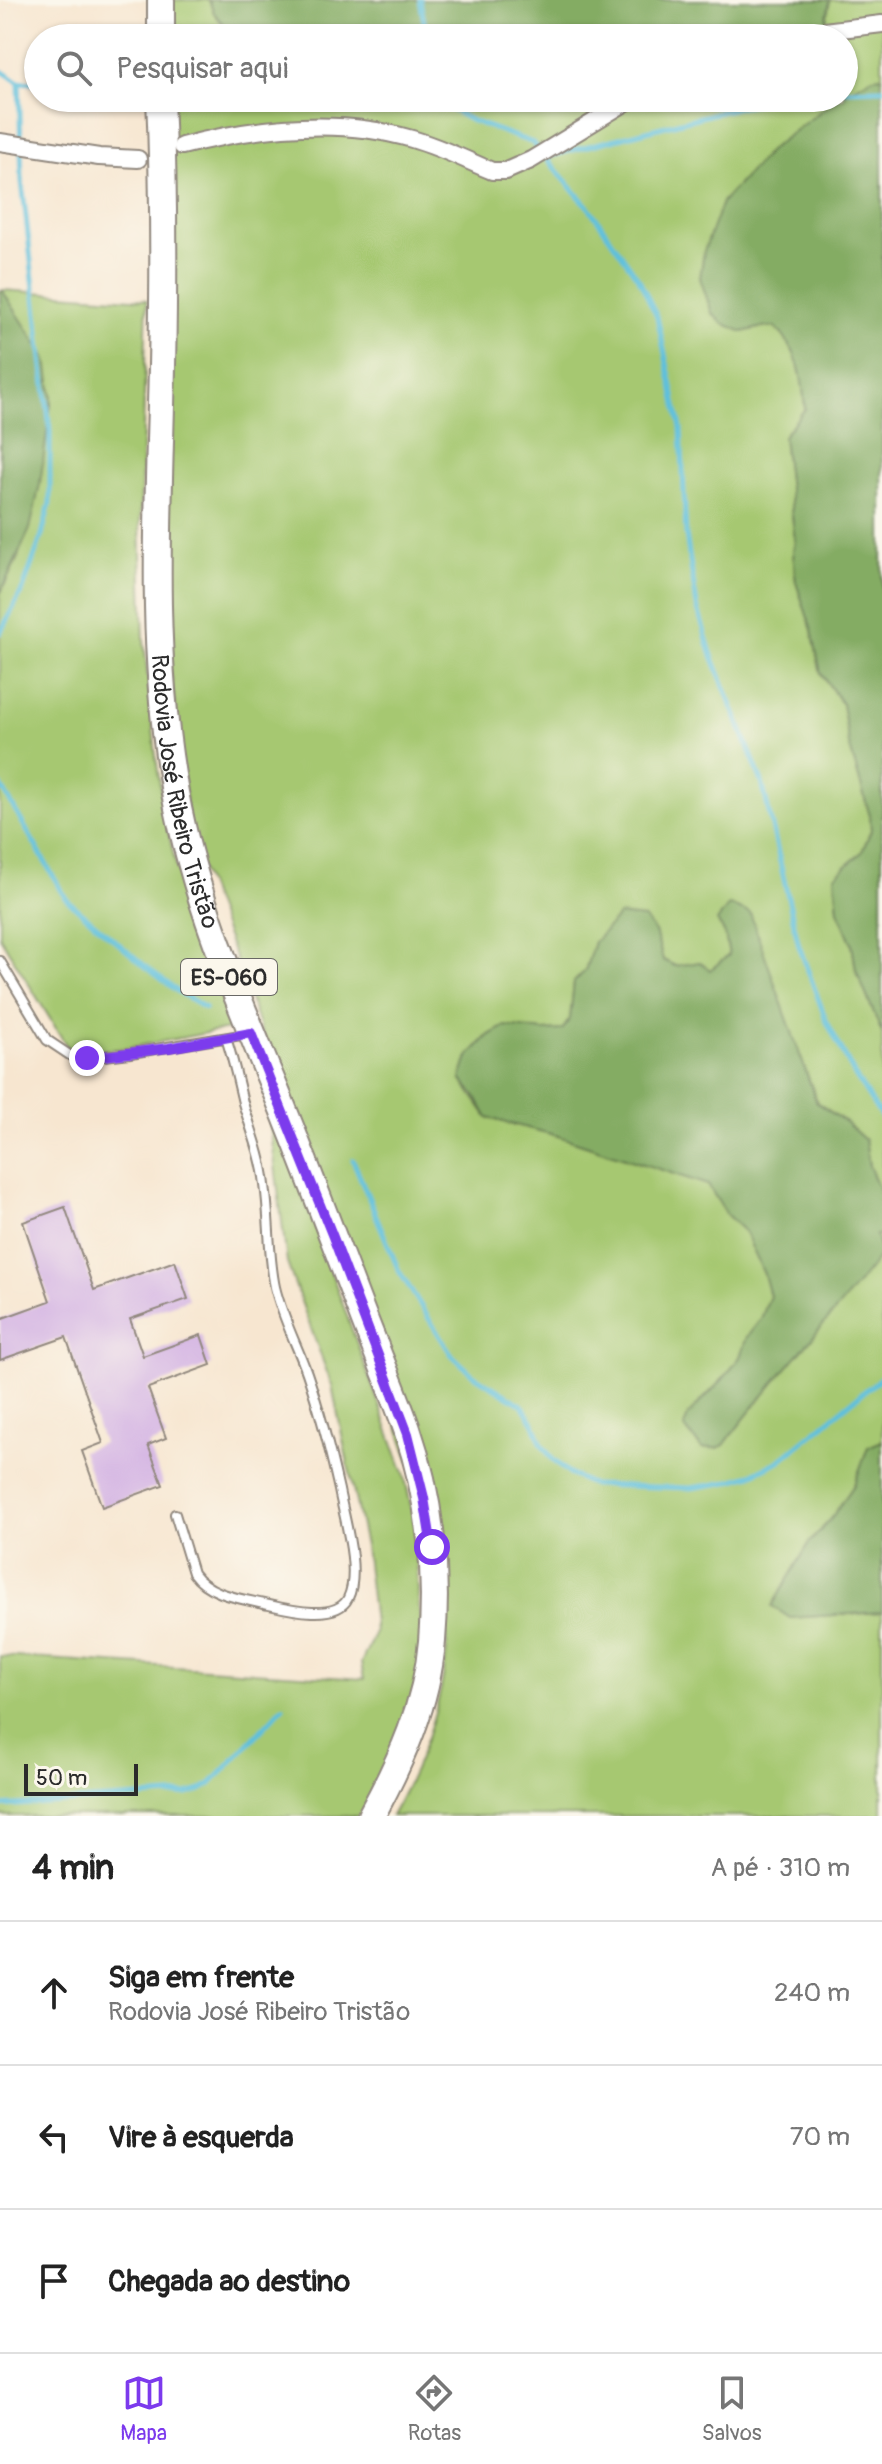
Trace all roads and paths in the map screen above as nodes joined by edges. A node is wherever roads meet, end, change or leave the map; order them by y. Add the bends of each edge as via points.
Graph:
1 (161, 0) edge
2 (161, 24) edge
3 (882, 24) edge
4 (858, 27) edge
5 (160, 112) edge
6 (611, 112) edge
7 (0, 142) edge
8 (182, 146) dead end
9 (138, 159) dead end
10 (0, 961) edge
11 (239, 1035) junction
12 (175, 1514) dead end
13 (371, 1816) edge

1 - 2 main road
3 - 4 street
5 - 11 main road, Rodovia José Ribeiro Tristão / ES-060 via 160,671 184,841
6 - 8 street via 523,164 499,172 425,143 370,130 268,130
7 - 9 street
10 - 11 lane via 47,1040 71,1056 119,1055
11 - 12 lane via 276,1291 329,1446 346,1525 352,1569 347,1600 326,1612 276,1607 213,1590 193,1573
11 - 13 main road, Rodovia José Ribeiro Tristão / ES-060 via 333,1237 408,1434 424,1498 432,1547 432,1642 426,1680 405,1750

